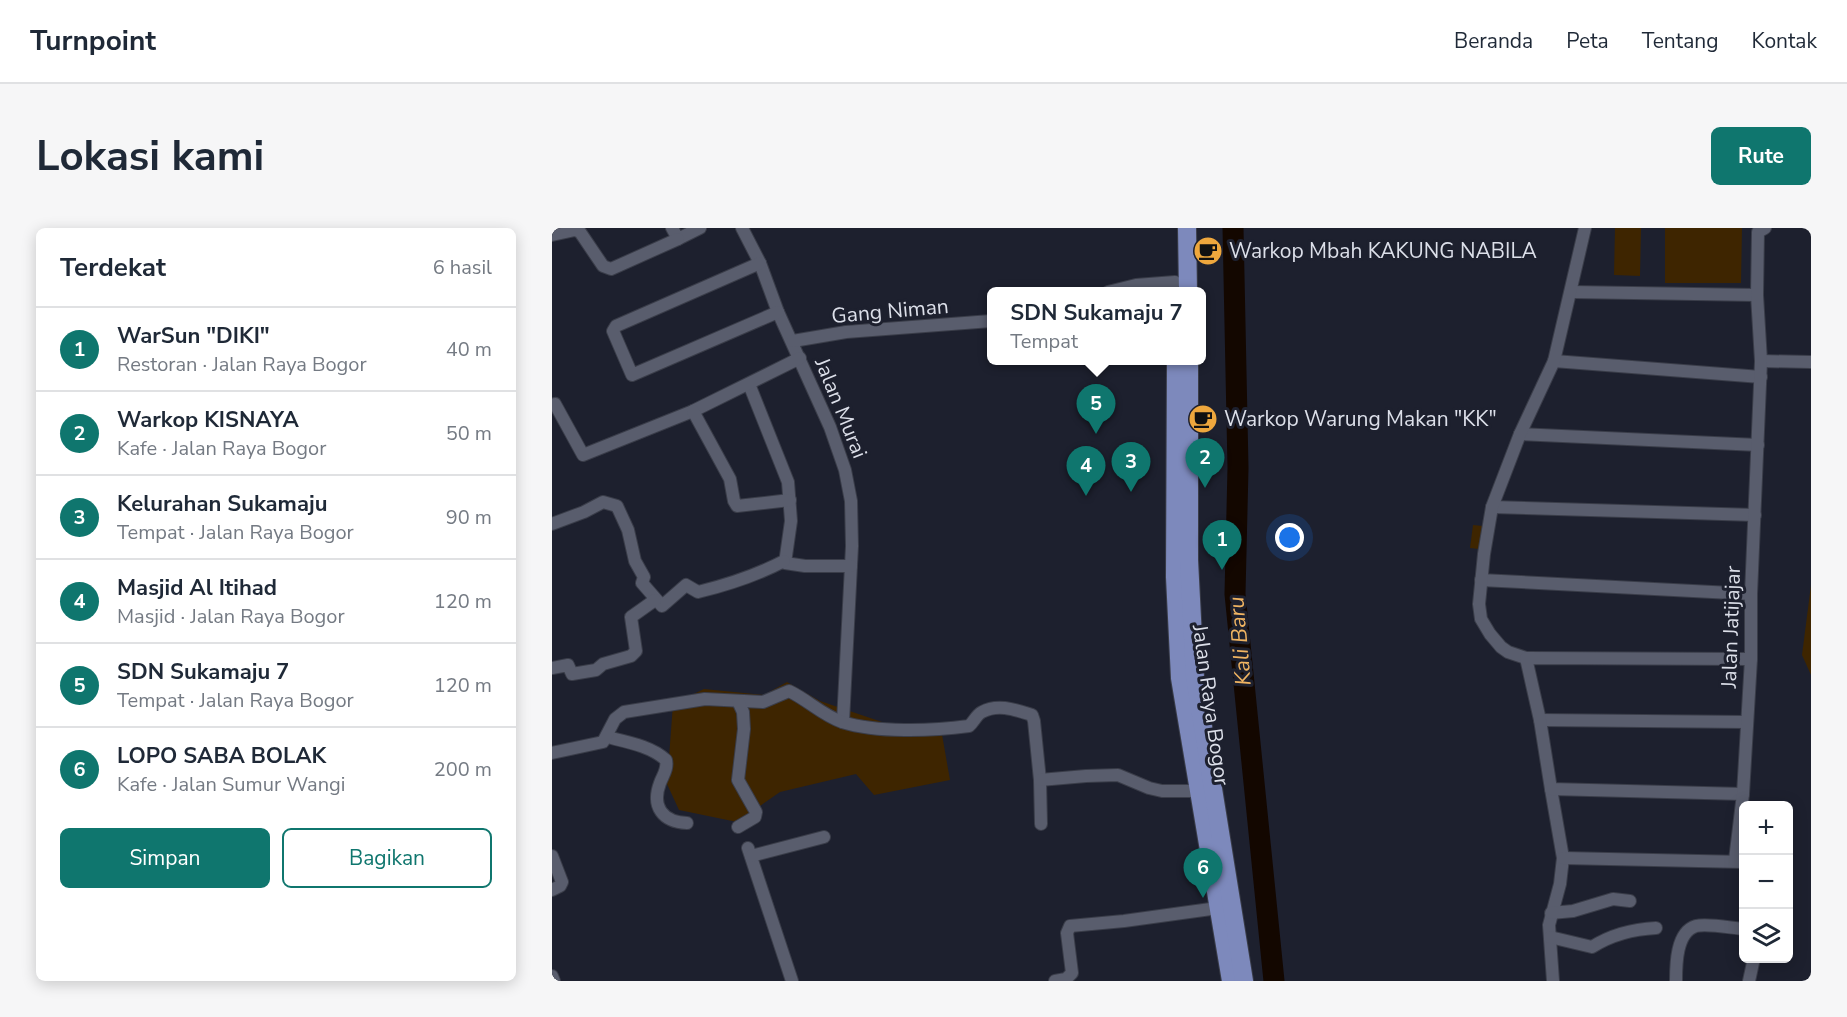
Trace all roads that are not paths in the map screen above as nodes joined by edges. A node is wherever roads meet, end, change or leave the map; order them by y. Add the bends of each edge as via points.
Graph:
1 (700, 228) edge
2 (742, 228) edge
3 (1175, 228) edge
4 (1187, 228) edge
5 (1585, 228) edge
6 (1760, 229) edge
7 (675, 234) edge
8 (552, 235) edge
9 (760, 262) junction
10 (1127, 287) edge
11 (1165, 287) edge
12 (1179, 287) edge
13 (1179, 287) edge
14 (1571, 292) junction
15 (1757, 295) junction
16 (778, 312) junction
17 (987, 321) edge
18 (793, 341) junction
19 (800, 358) junction
20 (1554, 361) junction
21 (1761, 361) junction
22 (1811, 362) edge
23 (1176, 365) edge
24 (1189, 365) edge
25 (1761, 377) junction
26 (749, 384) junction
27 (552, 405) edge
28 (693, 411) junction
29 (1520, 434) junction
30 (1758, 445) junction
31 (1184, 495) junction
32 (790, 500) junction
33 (1492, 507) junction
34 (1755, 515) junction
35 (552, 524) edge
36 (784, 561) junction
37 (851, 566) junction
38 (1481, 580) junction
39 (1751, 594) junction
40 (655, 600) junction
41 (1526, 658) junction
42 (1751, 659) junction
43 (552, 668) edge
44 (738, 701) junction
45 (1540, 720) junction
46 (843, 722) junction
47 (1747, 722) junction
48 (607, 737) junction
49 (552, 753) edge
50 (1040, 780) junction
51 (1551, 789) junction
52 (1198, 791) junction
53 (1743, 794) junction
54 (687, 823) dead end
55 (1041, 824) dead end
56 (738, 827) dead end
57 (824, 837) dead end
58 (1739, 855) edge
59 (552, 856) edge
60 (1563, 858) junction
61 (1739, 861) edge
62 (552, 890) edge
63 (1630, 901) dead end
64 (1218, 908) junction
65 (1551, 913) junction
66 (1656, 928) dead end
67 (1739, 929) edge
68 (1550, 937) junction
69 (1753, 963) edge
70 (552, 976) edge
71 (554, 981) edge
72 (792, 981) edge
73 (1061, 981) edge
74 (1231, 981) edge
75 (1244, 981) edge
76 (1553, 981) edge
77 (1676, 981) edge
78 (1749, 981) edge

1 - 7 street
2 - 9 street, Jalan Murai
3 - 12 highway
4 - 13 highway
5 - 14 street
6 - 15 street, Jalan Jatijajar
7 - 8 street via 611,269 603,266 580,232
9 - 16 street, Jalan Murai
9 - 16 street via 616,326 614,331 632,375
10 - 11 street
14 - 15 street
14 - 20 street
15 - 21 street, Jalan Jatijajar
16 - 18 street, Jalan Murai
17 - 18 street, Gang Niman via 846,332
18 - 19 street, Jalan Murai
19 - 26 street
19 - 37 street, Jalan Murai via 845,470 851,501
20 - 25 street
20 - 29 street
21 - 22 street
21 - 25 street, Jalan Jatijajar
23 - 31 highway, Jalan Raya Bogor
24 - 31 highway, Jalan Raya Bogor
25 - 30 street, Jalan Jatijajar
26 - 28 street
26 - 32 street via 784,469
27 - 28 street via 555,404 583,455
28 - 32 street via 730,479 737,506
29 - 30 street
29 - 33 street
30 - 34 street, Jalan Jatijajar
31 - 52 highway, Jalan Raya Bogor via 1175,577 1178,649
31 - 75 highway, Jalan Raya Bogor via 1195,677
32 - 36 street via 791,521
33 - 34 street
33 - 38 street
34 - 39 street, Jalan Jatijajar
35 - 40 street via 603,502 616,506 644,577 642,583
36 - 37 street via 805,566
36 - 40 street via 698,592 686,585 662,606
37 - 46 street, Jalan Murai
38 - 39 street
38 - 41 street via 1480,612 1485,626 1501,647
39 - 42 street, Jalan Jatijajar
40 - 43 street via 631,617 636,651 631,656 596,670 572,674 568,665
41 - 42 street
41 - 45 street
42 - 47 street, Jalan Jatijajar
44 - 46 street via 767,701 789,691
44 - 48 street via 690,700 624,712 615,719
44 - 56 street via 744,729 738,780 756,812 755,817
45 - 47 street
45 - 51 street
46 - 50 street via 901,731 961,728 969,726 983,711 1009,708 1032,715
47 - 53 street, Jalan Jatijajar
48 - 49 street via 597,744
48 - 54 street via 656,752 666,760 657,802 671,821
50 - 52 street via 1118,775 1162,791
50 - 55 street
51 - 53 street
51 - 60 street
52 - 64 highway, Jalan Raya Bogor
53 - 58 street, Jalan Jatijajar
57 - 72 street via 750,852
59 - 62 street via 562,882
60 - 61 street, Jalan Jatijajar
60 - 65 street
63 - 65 street via 1613,899
64 - 73 street via 1070,926 1066,933 1072,971
64 - 74 highway, Jalan Raya Bogor
65 - 68 street
66 - 68 street via 1609,937 1592,947
67 - 77 street via 1691,929 1676,956
68 - 76 street
69 - 78 street
70 - 71 street

